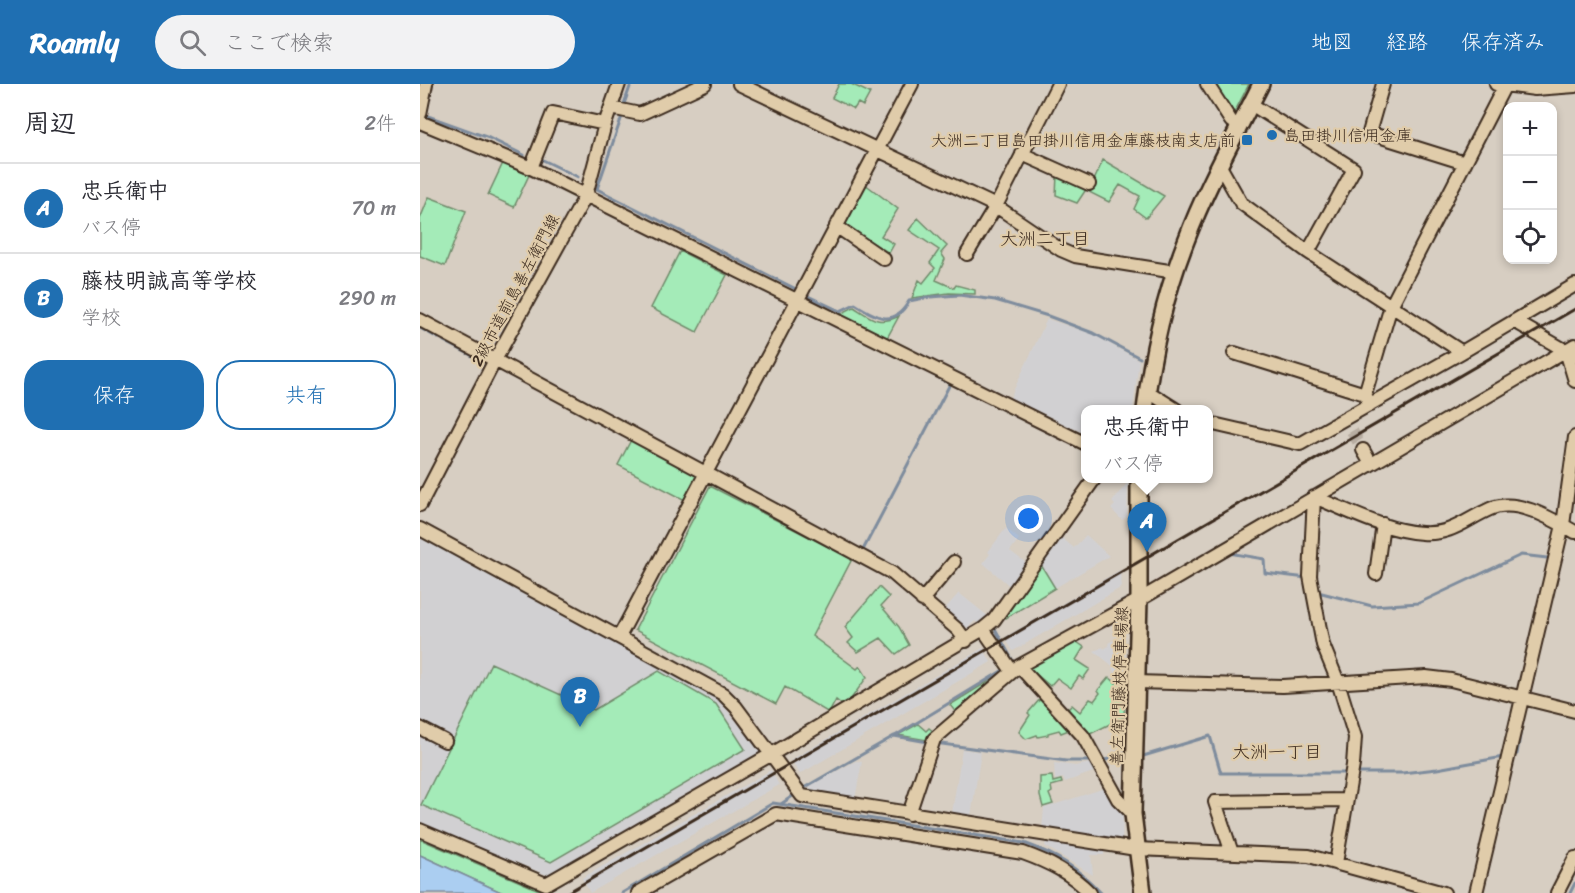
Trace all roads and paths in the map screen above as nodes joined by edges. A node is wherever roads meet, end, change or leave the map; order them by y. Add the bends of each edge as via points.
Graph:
1 (426, 84) edge
2 (619, 84) edge
3 (705, 84) edge
4 (740, 84) edge
5 (912, 84) edge
6 (1058, 84) edge
7 (1207, 84) edge
8 (1261, 84) edge
9 (1383, 84) edge
10 (1501, 85) edge
11 (1575, 86) edge
12 (1251, 104) junction
13 (611, 108) junction
14 (420, 114) edge
15 (420, 122) edge
16 (605, 124) junction
17 (1240, 126) junction
18 (876, 151) junction
19 (1023, 154) junction
20 (1465, 164) junction
21 (1220, 166) junction
22 (531, 168) junction
23 (1089, 184) dead end
24 (586, 195) junction
25 (996, 206) junction
26 (836, 226) junction
27 (1308, 252) junction
28 (967, 254) dead end
29 (884, 259) dead end
30 (1175, 272) junction
31 (1575, 285) edge
32 (797, 301) junction
33 (1391, 306) junction
34 (420, 320) edge
35 (1514, 321) junction
36 (1572, 351) edge
37 (1462, 352) junction
38 (1234, 353) dead end
39 (495, 360) junction
40 (1575, 381) edge
41 (1147, 391) junction
42 (1367, 399) junction
43 (1146, 405) edge
44 (1169, 405) edge
45 (1345, 419) junction
46 (1213, 424) edge
47 (1352, 431) tunnel mouth
48 (1575, 437) edge
49 (1081, 442) edge
50 (1363, 450) tunnel mouth
51 (1371, 464) junction
52 (706, 472) junction
53 (1091, 483) edge
54 (1139, 483) edge
55 (1314, 497) junction
56 (420, 505) edge
57 (1383, 524) junction
58 (1563, 525) junction
59 (420, 529) edge
60 (1575, 532) edge
61 (954, 562) dead end
62 (1376, 574) dead end
63 (922, 600) junction
64 (1139, 600) junction
65 (983, 629) junction
66 (619, 637) junction
67 (966, 641) junction
68 (1012, 668) junction
69 (1136, 682) junction
70 (1338, 682) junction
71 (1522, 697) junction
72 (1575, 711) edge
73 (420, 728) edge
74 (445, 741) dead end
75 (772, 754) junction
76 (1347, 800) junction
77 (1133, 814) junction
78 (906, 823) junction
79 (420, 830) edge
80 (1136, 849) junction
81 (1232, 853) junction
82 (1575, 858) edge
83 (1336, 863) junction
84 (638, 893) edge
85 (1090, 893) edge
86 (1143, 893) edge
87 (1444, 893) edge
88 (1476, 893) edge
89 (1557, 893) edge

1 - 14 street
2 - 13 street, 2級市道前島善左衛門線
3 - 13 street via 640,114
4 - 18 street
5 - 18 street
6 - 19 street
7 - 17 street via 1231,121
8 - 12 main road
9 - 20 street via 1369,133
10 - 11 street via 1535,89
10 - 20 street
12 - 17 main road
12 - 27 street via 1354,169
13 - 16 street, 2級市道前島善左衛門線
15 - 22 street
16 - 22 street via 554,113
16 - 24 street, 2級市道前島善左衛門線
17 - 21 main road
18 - 25 street
18 - 26 street
19 - 23 street
19 - 25 street
20 - 33 street
21 - 27 street via 1241,203
21 - 30 main road
22 - 24 street
24 - 32 street
24 - 39 street, 2級市道前島善左衛門線
25 - 28 street
25 - 30 street via 1075,256
26 - 29 street
26 - 32 street
27 - 33 street
30 - 41 main road via 1158,328
31 - 35 street
32 - 49 street
32 - 52 street
33 - 37 street
33 - 42 street
34 - 39 street
35 - 36 street
35 - 37 street
36 - 40 street
36 - 51 street
37 - 42 street
38 - 42 street
39 - 52 street
39 - 56 street, 2級市道前島善左衛門線
41 - 43 main road
41 - 44 street
42 - 45 street
45 - 46 street via 1300,444
45 - 47 street
48 - 58 street
50 - 51 street
51 - 55 street
52 - 63 street via 892,573
52 - 66 street
53 - 65 street via 994,620
54 - 64 main road, 善左衛門藤枝停車場線
55 - 57 street
55 - 64 street
55 - 70 street via 1310,576 1323,645
57 - 58 street via 1424,534 1446,531 1491,508 1510,505
57 - 62 street
58 - 60 street
58 - 71 street
59 - 66 street
61 - 63 street
63 - 67 street
64 - 68 street
64 - 69 main road, 善左衛門藤枝停車場線
65 - 67 street
65 - 68 street
66 - 75 street via 723,694
67 - 75 street
68 - 77 street via 1083,736 1118,799
68 - 78 street via 932,743
69 - 70 street via 1283,686
69 - 77 main road, 善左衛門藤枝停車場線
70 - 71 street via 1426,677
70 - 76 street via 1355,737
71 - 72 street
71 - 88 street
73 - 74 street
75 - 78 street via 799,793
75 - 79 street via 546,884
76 - 81 street via 1215,802
76 - 83 street
77 - 80 main road, 善左衛門藤枝停車場線
78 - 80 street
78 - 84 street via 776,814
78 - 85 street via 1023,852 1076,879
80 - 81 street
80 - 86 main road, 善左衛門藤枝停車場線
81 - 83 street via 1309,856
82 - 89 street
83 - 87 street

